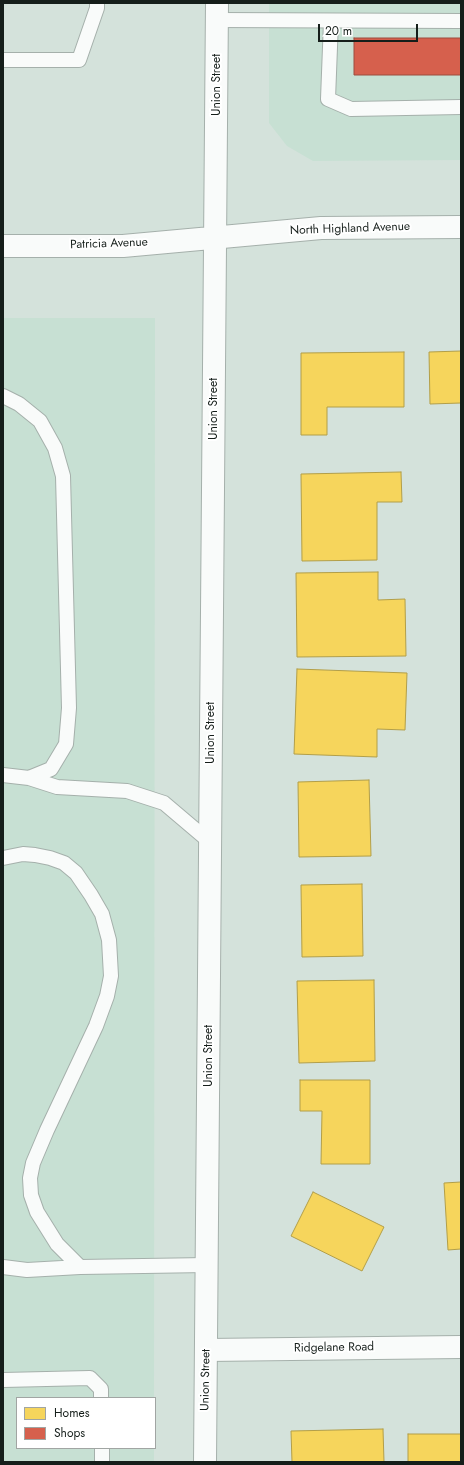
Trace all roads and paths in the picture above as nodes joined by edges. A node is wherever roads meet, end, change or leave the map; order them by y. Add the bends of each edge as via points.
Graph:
1 (97, 3) edge
2 (217, 12) edge
3 (331, 21) junction
4 (461, 21) edge
5 (3, 60) edge
6 (461, 107) edge
7 (461, 227) edge
8 (215, 238) junction
9 (3, 246) edge
10 (3, 396) edge
11 (3, 775) edge
12 (29, 778) junction
13 (210, 842) junction
14 (3, 858) edge
15 (207, 1265) junction
16 (3, 1267) edge
17 (80, 1267) junction
18 (461, 1347) edge
19 (206, 1350) junction
20 (3, 1380) edge
21 (101, 1397) edge
22 (102, 1449) edge
23 (102, 1462) edge
24 (205, 1462) edge

1 - 5 lane via 79,60
2 - 3 lane
2 - 8 street, Union Street
3 - 4 lane
3 - 6 lane via 328,99 351,110
7 - 8 street, North Highland Avenue via 321,228
8 - 9 street, Patricia Avenue via 123,246
8 - 13 street, Union Street
10 - 12 lane via 19,404 40,421 55,448 63,476 69,708 66,744 51,768
11 - 12 lane
12 - 13 lane via 57,787 127,791 164,803
13 - 15 street, Union Street
14 - 17 lane via 23,854 64,863 76,873 91,895 102,914 109,940 111,976 107,996 96,1026 33,1163 30,1178 31,1195 37,1212 57,1244
15 - 17 lane
15 - 19 street, Union Street
16 - 17 lane via 27,1270
18 - 19 street, Ridgelane Road
19 - 24 street, Union Street
20 - 21 lane via 90,1378 101,1389
22 - 23 lane

